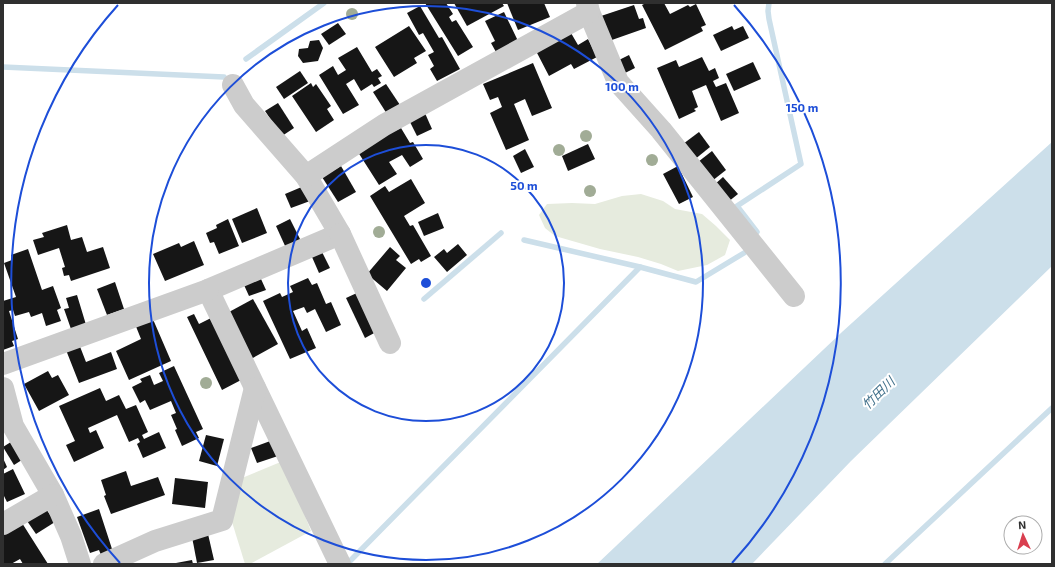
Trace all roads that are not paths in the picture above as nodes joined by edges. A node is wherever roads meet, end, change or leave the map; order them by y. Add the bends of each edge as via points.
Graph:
1 (588, 8) edge
2 (233, 85) dead end
3 (306, 176) junction
4 (340, 234) junction
5 (208, 290) junction
6 (794, 296) dead end
7 (390, 343) dead end
8 (3, 364) edge
9 (3, 388) edge
10 (255, 388) junction
11 (8, 429) edge
12 (53, 495) junction
13 (3, 524) edge
14 (80, 564) edge
15 (104, 564) edge
16 (340, 564) edge

1 - 3 street via 384,125
1 - 6 street via 618,82 661,130
2 - 3 street via 244,105
3 - 4 street
4 - 5 street
4 - 7 street
5 - 8 street
5 - 10 street
9 - 11 street
10 - 15 street via 222,520 155,542
10 - 16 street
11 - 12 street
12 - 13 street
12 - 14 street

